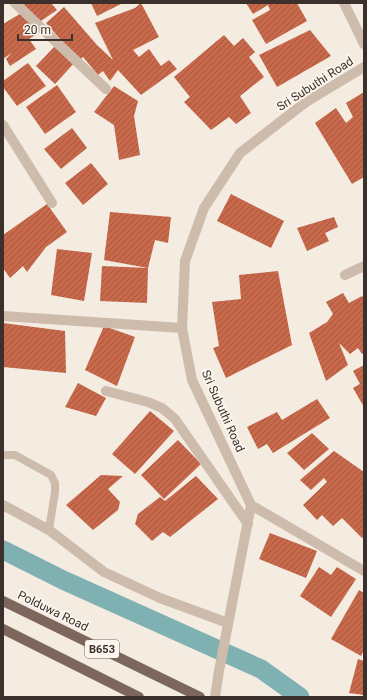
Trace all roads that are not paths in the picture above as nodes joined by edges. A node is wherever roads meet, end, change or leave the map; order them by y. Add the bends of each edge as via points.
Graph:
1 (15, 3) edge
2 (344, 3) edge
3 (364, 44) edge
4 (364, 67) edge
5 (106, 89) dead end
6 (3, 125) edge
7 (52, 203) dead end
8 (364, 266) edge
9 (345, 276) dead end
10 (3, 316) edge
11 (182, 328) junction
12 (106, 391) dead end
13 (3, 455) edge
14 (3, 505) edge
15 (251, 505) junction
16 (248, 524) junction
17 (49, 530) junction
18 (364, 571) edge
19 (3, 601) edge
20 (228, 623) junction
21 (3, 630) edge
22 (139, 697) edge
23 (200, 697) edge
24 (215, 697) edge

1 - 5 street
2 - 3 street
4 - 11 street, Sri Subuthi Road via 306,102 240,153 204,208 185,261
6 - 7 street
8 - 9 street
10 - 11 street
11 - 15 street, Sri Subuthi Road via 192,380
12 - 16 street via 148,402 162,408 175,419
13 - 17 lane via 15,455 50,475 55,483
14 - 17 street
15 - 16 street
15 - 18 street
16 - 20 street
17 - 20 street via 104,572 160,598
19 - 23 main road, Polduwa Road / B653
20 - 24 street
21 - 22 main road, B653

